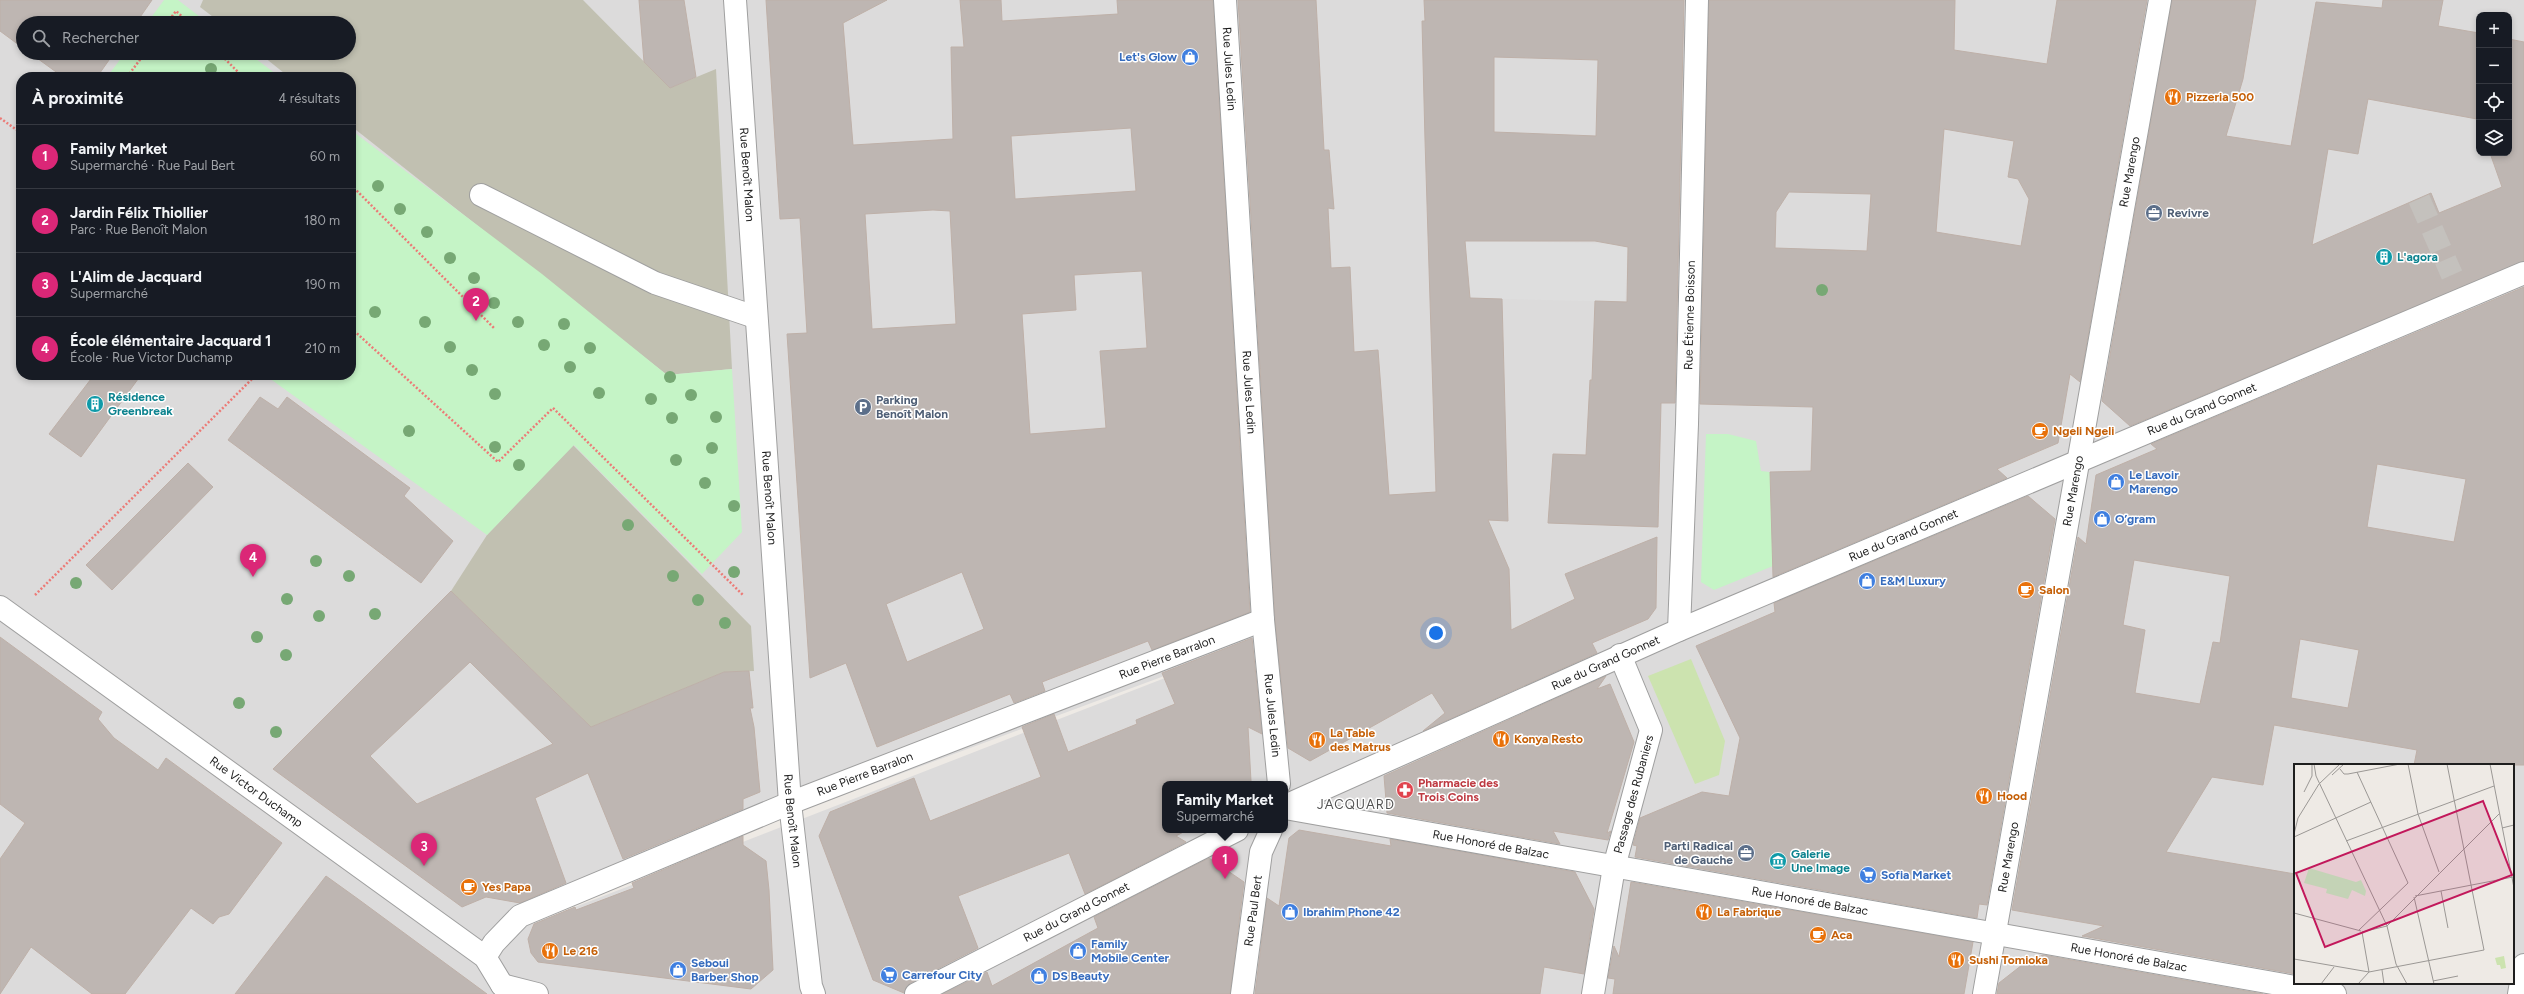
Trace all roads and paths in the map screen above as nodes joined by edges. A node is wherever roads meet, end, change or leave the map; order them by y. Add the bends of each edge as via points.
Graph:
1 (735, 0) edge
2 (1225, 0) edge
3 (1697, 0) edge
4 (2160, 0) edge
5 (172, 16) edge
6 (181, 16) edge
7 (140, 60) edge
8 (226, 60) edge
9 (131, 72) edge
10 (238, 72) edge
11 (0, 118) edge
12 (16, 129) edge
13 (356, 190) edge
14 (481, 195) dead end
15 (2524, 273) edge
16 (755, 317) junction
17 (494, 328) dead end
18 (356, 333) edge
19 (251, 380) edge
20 (2078, 461) junction
21 (7, 612) edge
22 (1263, 620) junction
23 (777, 628) junction
24 (1679, 630) junction
25 (1620, 655) junction
26 (1279, 781) edge
27 (790, 803) junction
28 (1288, 806) edge
29 (1288, 808) edge
30 (1231, 833) edge
31 (1270, 833) edge
32 (1614, 867) junction
33 (1994, 934) junction
34 (484, 957) junction
35 (2524, 965) edge
36 (500, 990) edge
37 (537, 994) edge
38 (814, 994) edge
39 (916, 994) edge
40 (1242, 994) edge
41 (1593, 994) edge
42 (1984, 994) edge
43 (2335, 994) edge
44 (2519, 994) edge

1 - 16 street, Rue Benoît Malon
2 - 22 street, Rue Jules Ledin
3 - 24 street, Rue Étienne Boisson via 1687,424
4 - 20 street, Rue Marengo
5 - 6 path via 176,11
7 - 9 path
8 - 10 path
11 - 12 path
13 - 17 path
14 - 16 street via 655,283
15 - 20 street, Rue du Grand Gonnet
16 - 23 street, Rue Benoît Malon
18 - 23 path via 498,462 553,408
19 - 21 path
20 - 24 street, Rue du Grand Gonnet
20 - 33 street, Rue Marengo
21 - 34 street, Rue Victor Duchamp
22 - 26 street, Rue Jules Ledin
22 - 27 street, Rue Pierre Barralon
23 - 27 street, Rue Benoît Malon
24 - 25 street, Rue du Grand Gonnet
25 - 28 street, Rue du Grand Gonnet
25 - 32 street, Passage des Rubaniers via 1651,730
27 - 34 street, Rue Pierre Barralon via 520,916
27 - 38 street, Rue Benoît Malon
29 - 32 street, Rue Honoré de Balzac
30 - 39 street, Rue du Grand Gonnet
31 - 40 street, Rue Paul Bert via 1261,852
32 - 33 street, Rue Honoré de Balzac
32 - 41 street, Passage des Rubaniers
33 - 42 street, Rue Marengo
33 - 43 street, Rue Honoré de Balzac
34 - 36 street, Rue Victor Duchamp
35 - 44 street
36 - 37 street

